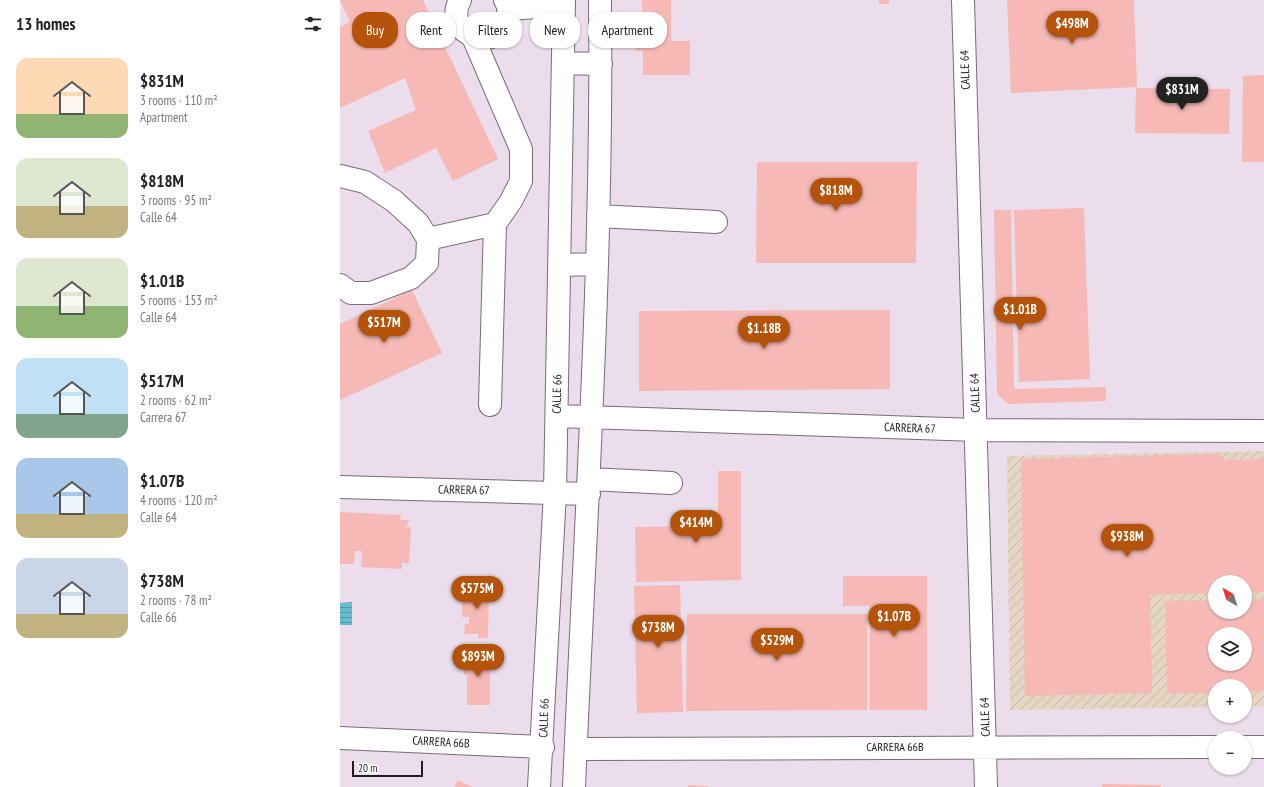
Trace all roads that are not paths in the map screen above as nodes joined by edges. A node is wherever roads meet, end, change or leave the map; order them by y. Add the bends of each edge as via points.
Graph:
1 (529, 0) edge
2 (600, 0) edge
3 (963, 0) edge
4 (458, 1) edge
5 (564, 3) edge
6 (507, 4) edge
7 (464, 30) edge
8 (478, 48) edge
9 (563, 63) junction
10 (601, 64) junction
11 (340, 176) edge
12 (598, 216) junction
13 (716, 222) dead end
14 (495, 224) junction
15 (428, 239) junction
16 (597, 264) junction
17 (560, 265) junction
18 (340, 285) edge
19 (490, 405) dead end
20 (557, 416) junction
21 (590, 417) junction
22 (976, 430) junction
23 (1264, 431) edge
24 (671, 483) dead end
25 (589, 486) junction
26 (340, 487) edge
27 (555, 492) junction
28 (584, 604) junction
29 (549, 605) junction
30 (340, 738) edge
31 (985, 746) junction
32 (543, 747) junction
33 (1208, 747) edge
34 (1252, 747) edge
35 (1264, 747) edge
36 (576, 749) junction
37 (540, 786) edge
38 (574, 787) edge
39 (986, 787) edge

1 - 6 street
2 - 10 street
3 - 22 street, CALLE 64
4 - 7 street via 457,20
5 - 6 street
5 - 9 street, CALLE 66
8 - 14 street via 521,149 521,181
9 - 10 street
9 - 17 street, CALLE 66
10 - 12 street
11 - 15 street via 365,182 394,201 418,223
12 - 13 street
12 - 16 street
14 - 15 street
14 - 19 street
15 - 18 street via 427,263 411,278 371,293 351,293
16 - 17 street
16 - 21 street
17 - 20 street, CALLE 66
20 - 21 street, CARRERA 67
20 - 27 street, CALLE 66
21 - 22 street, CARRERA 67
21 - 25 street
22 - 23 street, CARRERA 67
22 - 31 street, CALLE 64
24 - 25 street, CARRERA 67
25 - 27 street, CARRERA 67
25 - 28 street
26 - 27 street, CARRERA 67
27 - 29 street, CALLE 66
28 - 29 street
28 - 36 street
29 - 32 street, CALLE 66
30 - 32 street, CARRERA 66B
31 - 33 street, CARRERA 66B
31 - 36 street, CARRERA 66B
31 - 39 street, CALLE 64
32 - 37 street, CALLE 66
34 - 35 street
36 - 38 street

